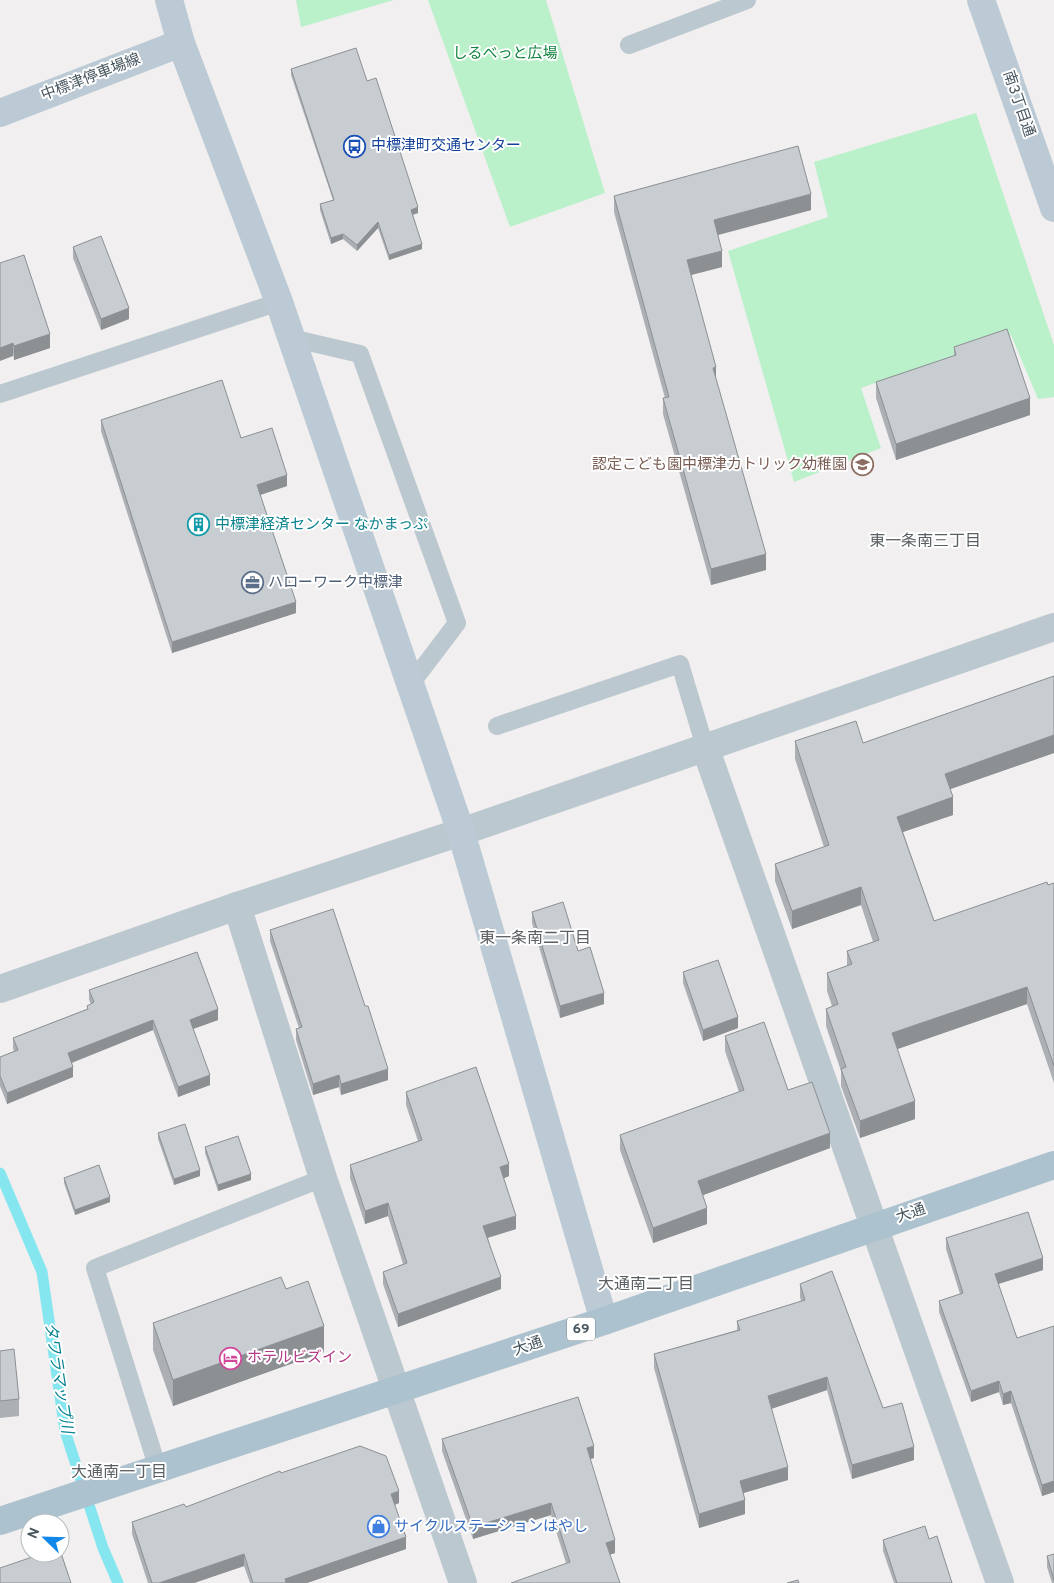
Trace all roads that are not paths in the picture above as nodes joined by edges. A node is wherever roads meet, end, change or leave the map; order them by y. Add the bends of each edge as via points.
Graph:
1 (170, 0) edge
2 (747, 0) edge
3 (981, 0) edge
4 (181, 43) junction
5 (629, 45) dead end
6 (0, 113) edge
7 (1054, 208) edge
8 (278, 302) junction
9 (291, 338) junction
10 (0, 394) edge
11 (1054, 627) edge
12 (410, 685) junction
13 (497, 726) dead end
14 (705, 747) junction
15 (461, 832) junction
16 (237, 906) junction
17 (0, 989) edge
18 (1054, 1165) edge
19 (323, 1178) junction
20 (874, 1227) junction
21 (604, 1321) junction
22 (395, 1391) junction
23 (158, 1469) junction
24 (0, 1521) edge
25 (463, 1583) edge
26 (1000, 1583) edge

1 - 4 street
2 - 5 lane
3 - 7 street, 南3丁目通
4 - 6 street, 中標津停車場線
4 - 8 street
8 - 9 street
8 - 10 lane
9 - 12 street
9 - 12 lane via 360,354 457,623
11 - 14 street
12 - 15 street
13 - 14 lane via 680,664
14 - 15 street
14 - 20 street
15 - 16 street
15 - 21 street
16 - 17 street
16 - 19 street
18 - 20 main road, 大通 / 69
19 - 22 street
19 - 23 lane via 95,1268
20 - 21 main road, 大通 / 69
20 - 26 street
21 - 22 main road, 大通 / 69
22 - 23 main road, 大通 / 69
22 - 25 street
23 - 24 main road, 大通 / 69

